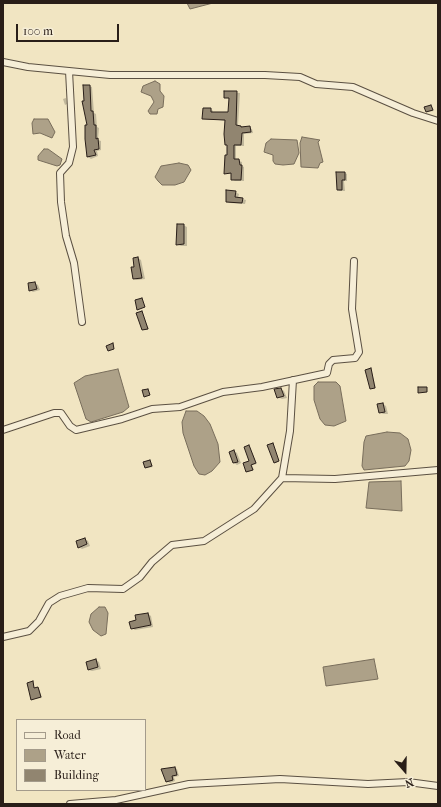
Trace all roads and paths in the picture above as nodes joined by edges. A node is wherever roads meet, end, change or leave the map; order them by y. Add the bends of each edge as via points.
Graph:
1 (3, 62) edge
2 (69, 71) junction
3 (438, 121) edge
4 (354, 261) dead end
5 (82, 322) dead end
6 (293, 380) junction
7 (3, 430) edge
8 (438, 470) edge
9 (282, 478) junction
10 (3, 637) edge
11 (438, 786) edge
12 (91, 803) edge
13 (70, 804) edge

1 - 2 street
2 - 3 street via 110,75 300,77 316,84 354,87
2 - 5 street via 73,147 69,163 60,173 61,202 75,270
4 - 6 street via 352,309 359,352 355,358 333,360 327,373
6 - 7 street via 223,392 180,407 152,409 76,430 61,413
6 - 9 street via 290,431
8 - 9 street via 335,479
9 - 10 street via 254,509 204,541 172,545 152,562 140,577 123,589 88,588 60,596 49,603 39,621 29,631
11 - 12 street via 408,782 368,784 280,779 189,784
12 - 13 street

